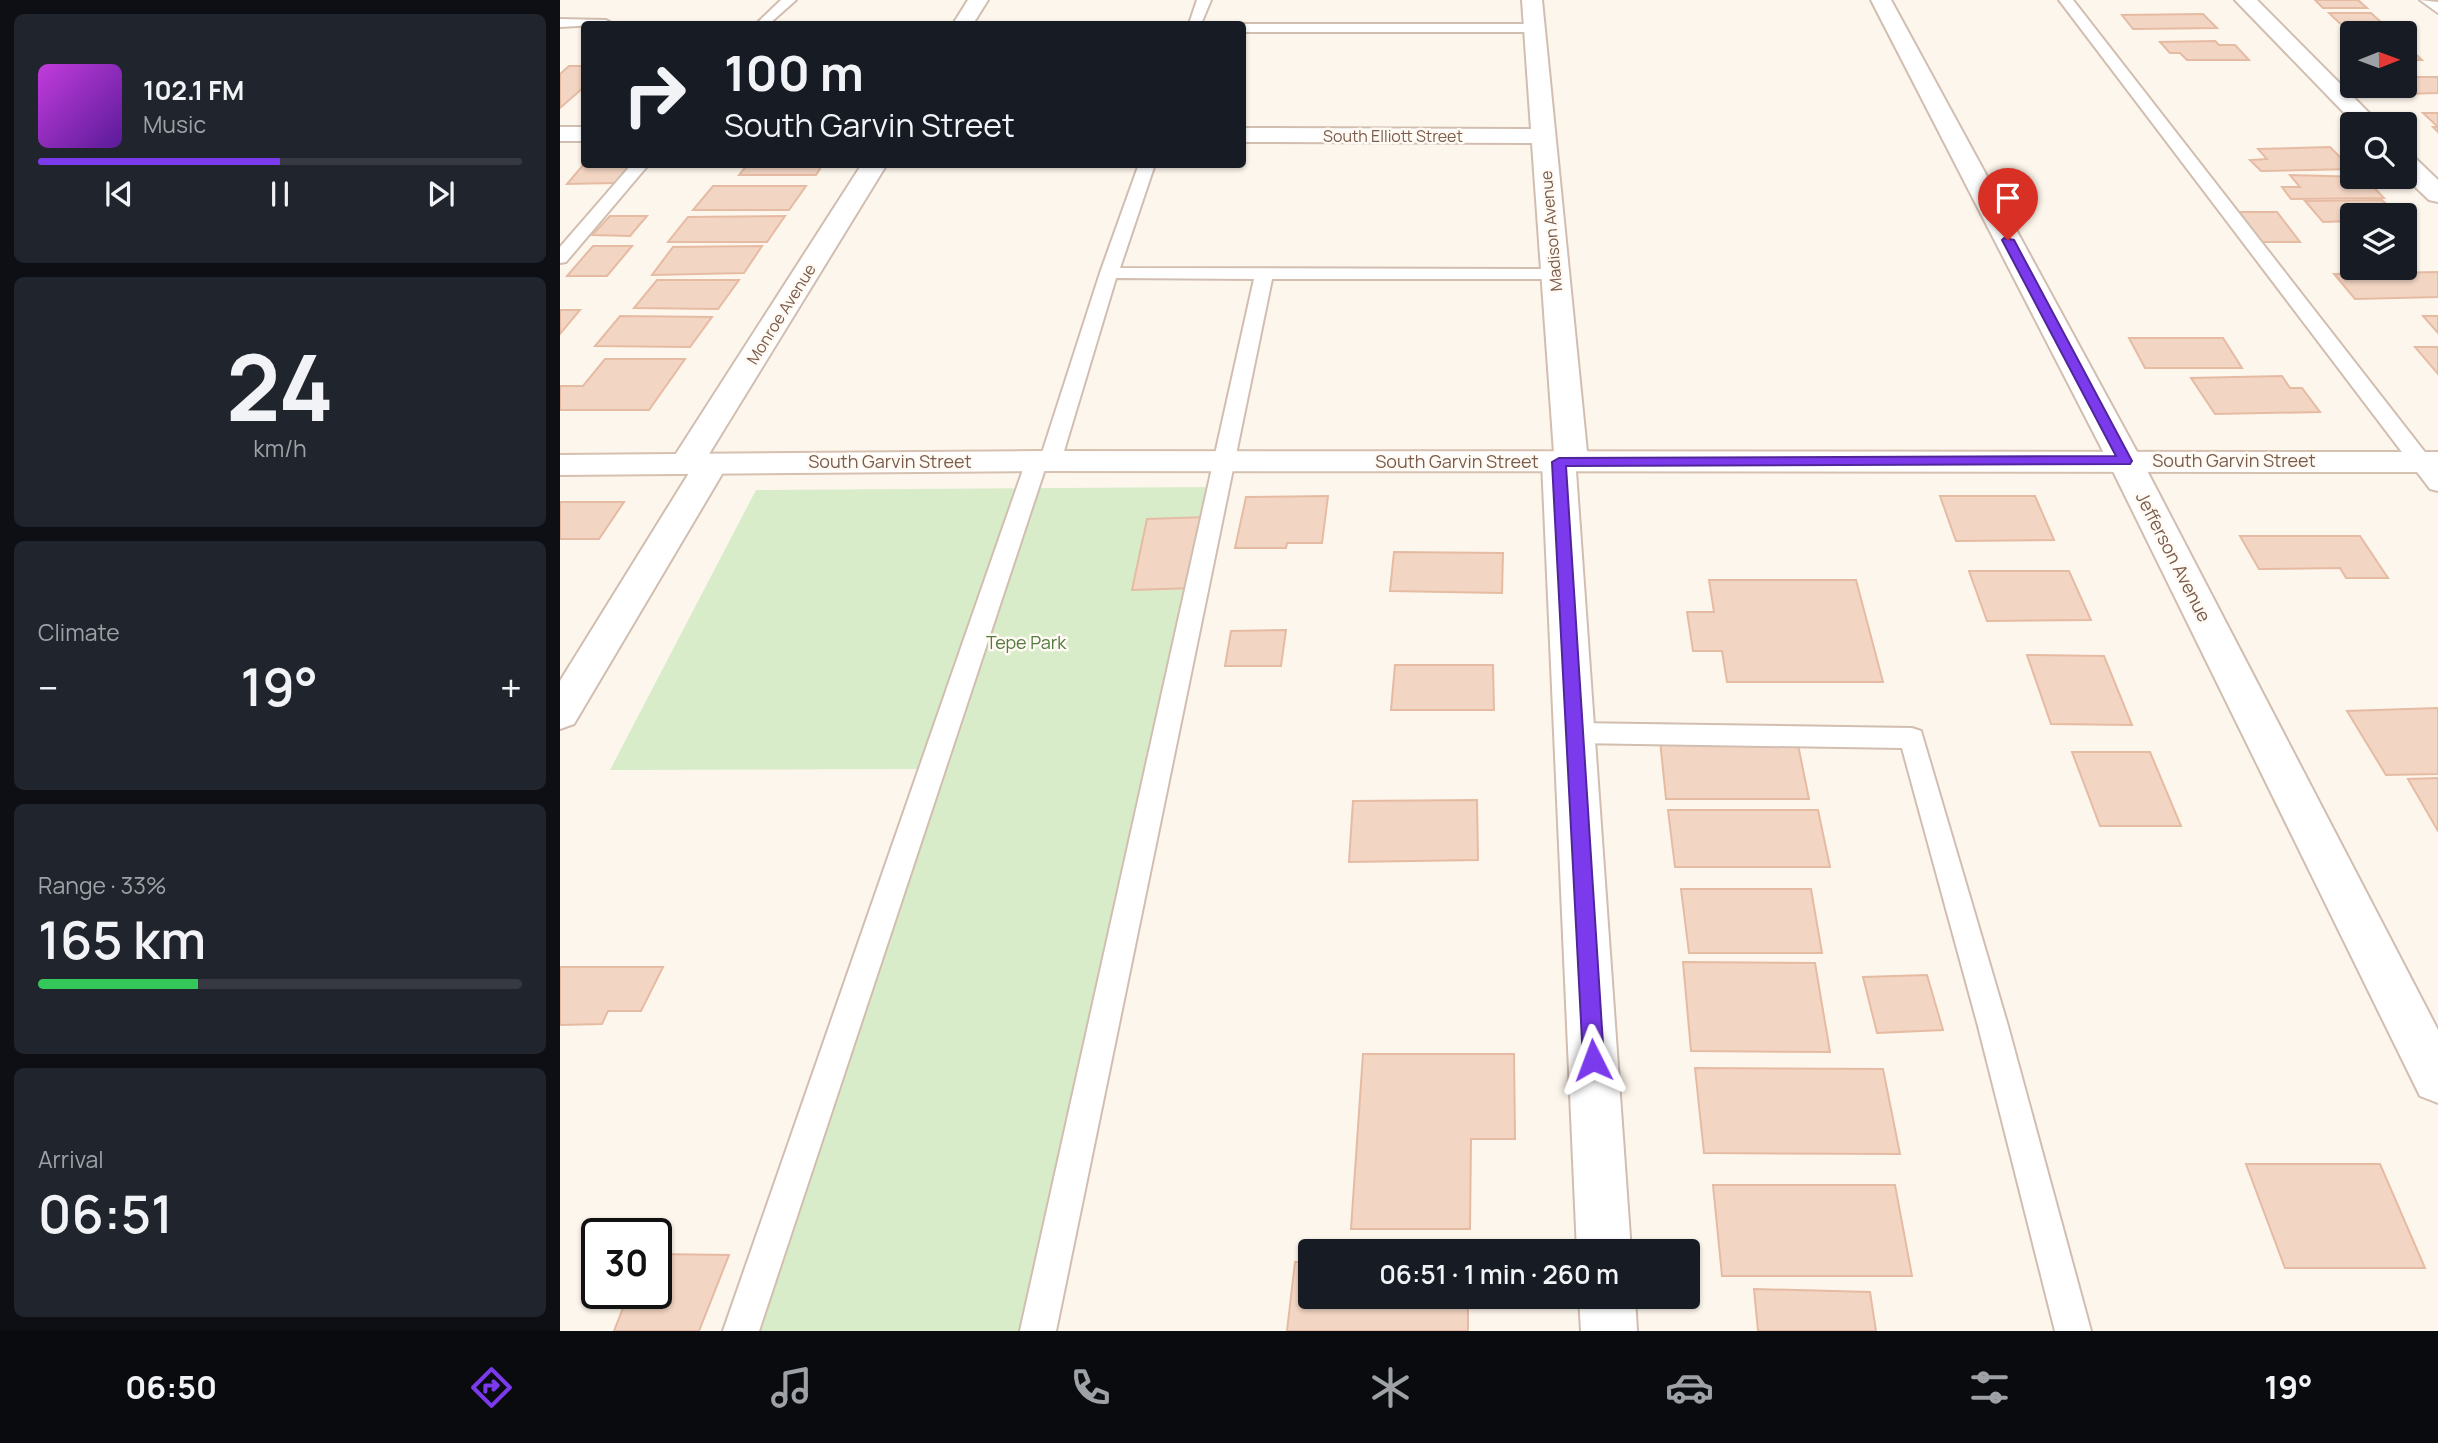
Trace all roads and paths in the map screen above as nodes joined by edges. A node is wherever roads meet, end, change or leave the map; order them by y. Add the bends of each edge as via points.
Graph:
1 (789, 0) edge
2 (978, 0) edge
3 (1204, 0) edge
4 (1532, 0) edge
5 (1881, 0) edge
6 (2066, 0) edge
7 (2245, 0) edge
8 (2427, 0) edge
9 (2438, 9) edge
10 (765, 21) edge
11 (965, 21) edge
12 (1196, 21) edge
13 (560, 23) edge
14 (581, 23) edge
15 (1246, 28) edge
16 (1534, 29) junction
17 (2356, 112) edge
18 (560, 134) edge
19 (581, 134) edge
20 (1246, 135) edge
21 (1543, 136) junction
22 (638, 168) edge
23 (873, 168) edge
24 (1146, 168) edge
25 (2417, 174) edge
26 (2438, 194) edge
27 (560, 258) edge
28 (1109, 272) junction
29 (1264, 273) junction
30 (1554, 274) junction
31 (1044, 461) junction
32 (1224, 461) junction
33 (2125, 461) junction
34 (1565, 462) junction
35 (699, 463) junction
36 (560, 465) edge
37 (2432, 469) edge
38 (560, 713) edge
39 (1574, 733) junction
40 (2438, 1080) edge
41 (1603, 1239) edge
42 (1608, 1309) edge
43 (741, 1331) edge
44 (1038, 1331) edge
45 (1609, 1331) edge
46 (2073, 1331) edge

1 - 10 lane
2 - 11 street
3 - 12 lane
4 - 16 street, Madison Avenue
5 - 33 street, Jefferson Avenue
6 - 37 lane
7 - 17 street
8 - 9 lane
13 - 14 lane
15 - 16 lane
16 - 21 street, Madison Avenue
18 - 19 street
20 - 21 street, South Elliott Street
21 - 30 street, Madison Avenue
22 - 27 lane
23 - 35 street, Monroe Avenue
24 - 28 lane
25 - 26 street
28 - 29 lane
28 - 31 lane
29 - 30 lane
29 - 32 lane
30 - 34 street, Madison Avenue
31 - 32 street, South Garvin Street
31 - 35 street, South Garvin Street
31 - 43 lane
32 - 34 street, South Garvin Street
32 - 44 lane
33 - 34 street, South Garvin Street
33 - 37 street, South Garvin Street
33 - 40 street, Jefferson Avenue
34 - 39 street, Madison Avenue
35 - 36 street, South Garvin Street
35 - 38 street, Monroe Avenue
39 - 41 street, Madison Avenue
39 - 46 lane via 1912,737
42 - 45 street

